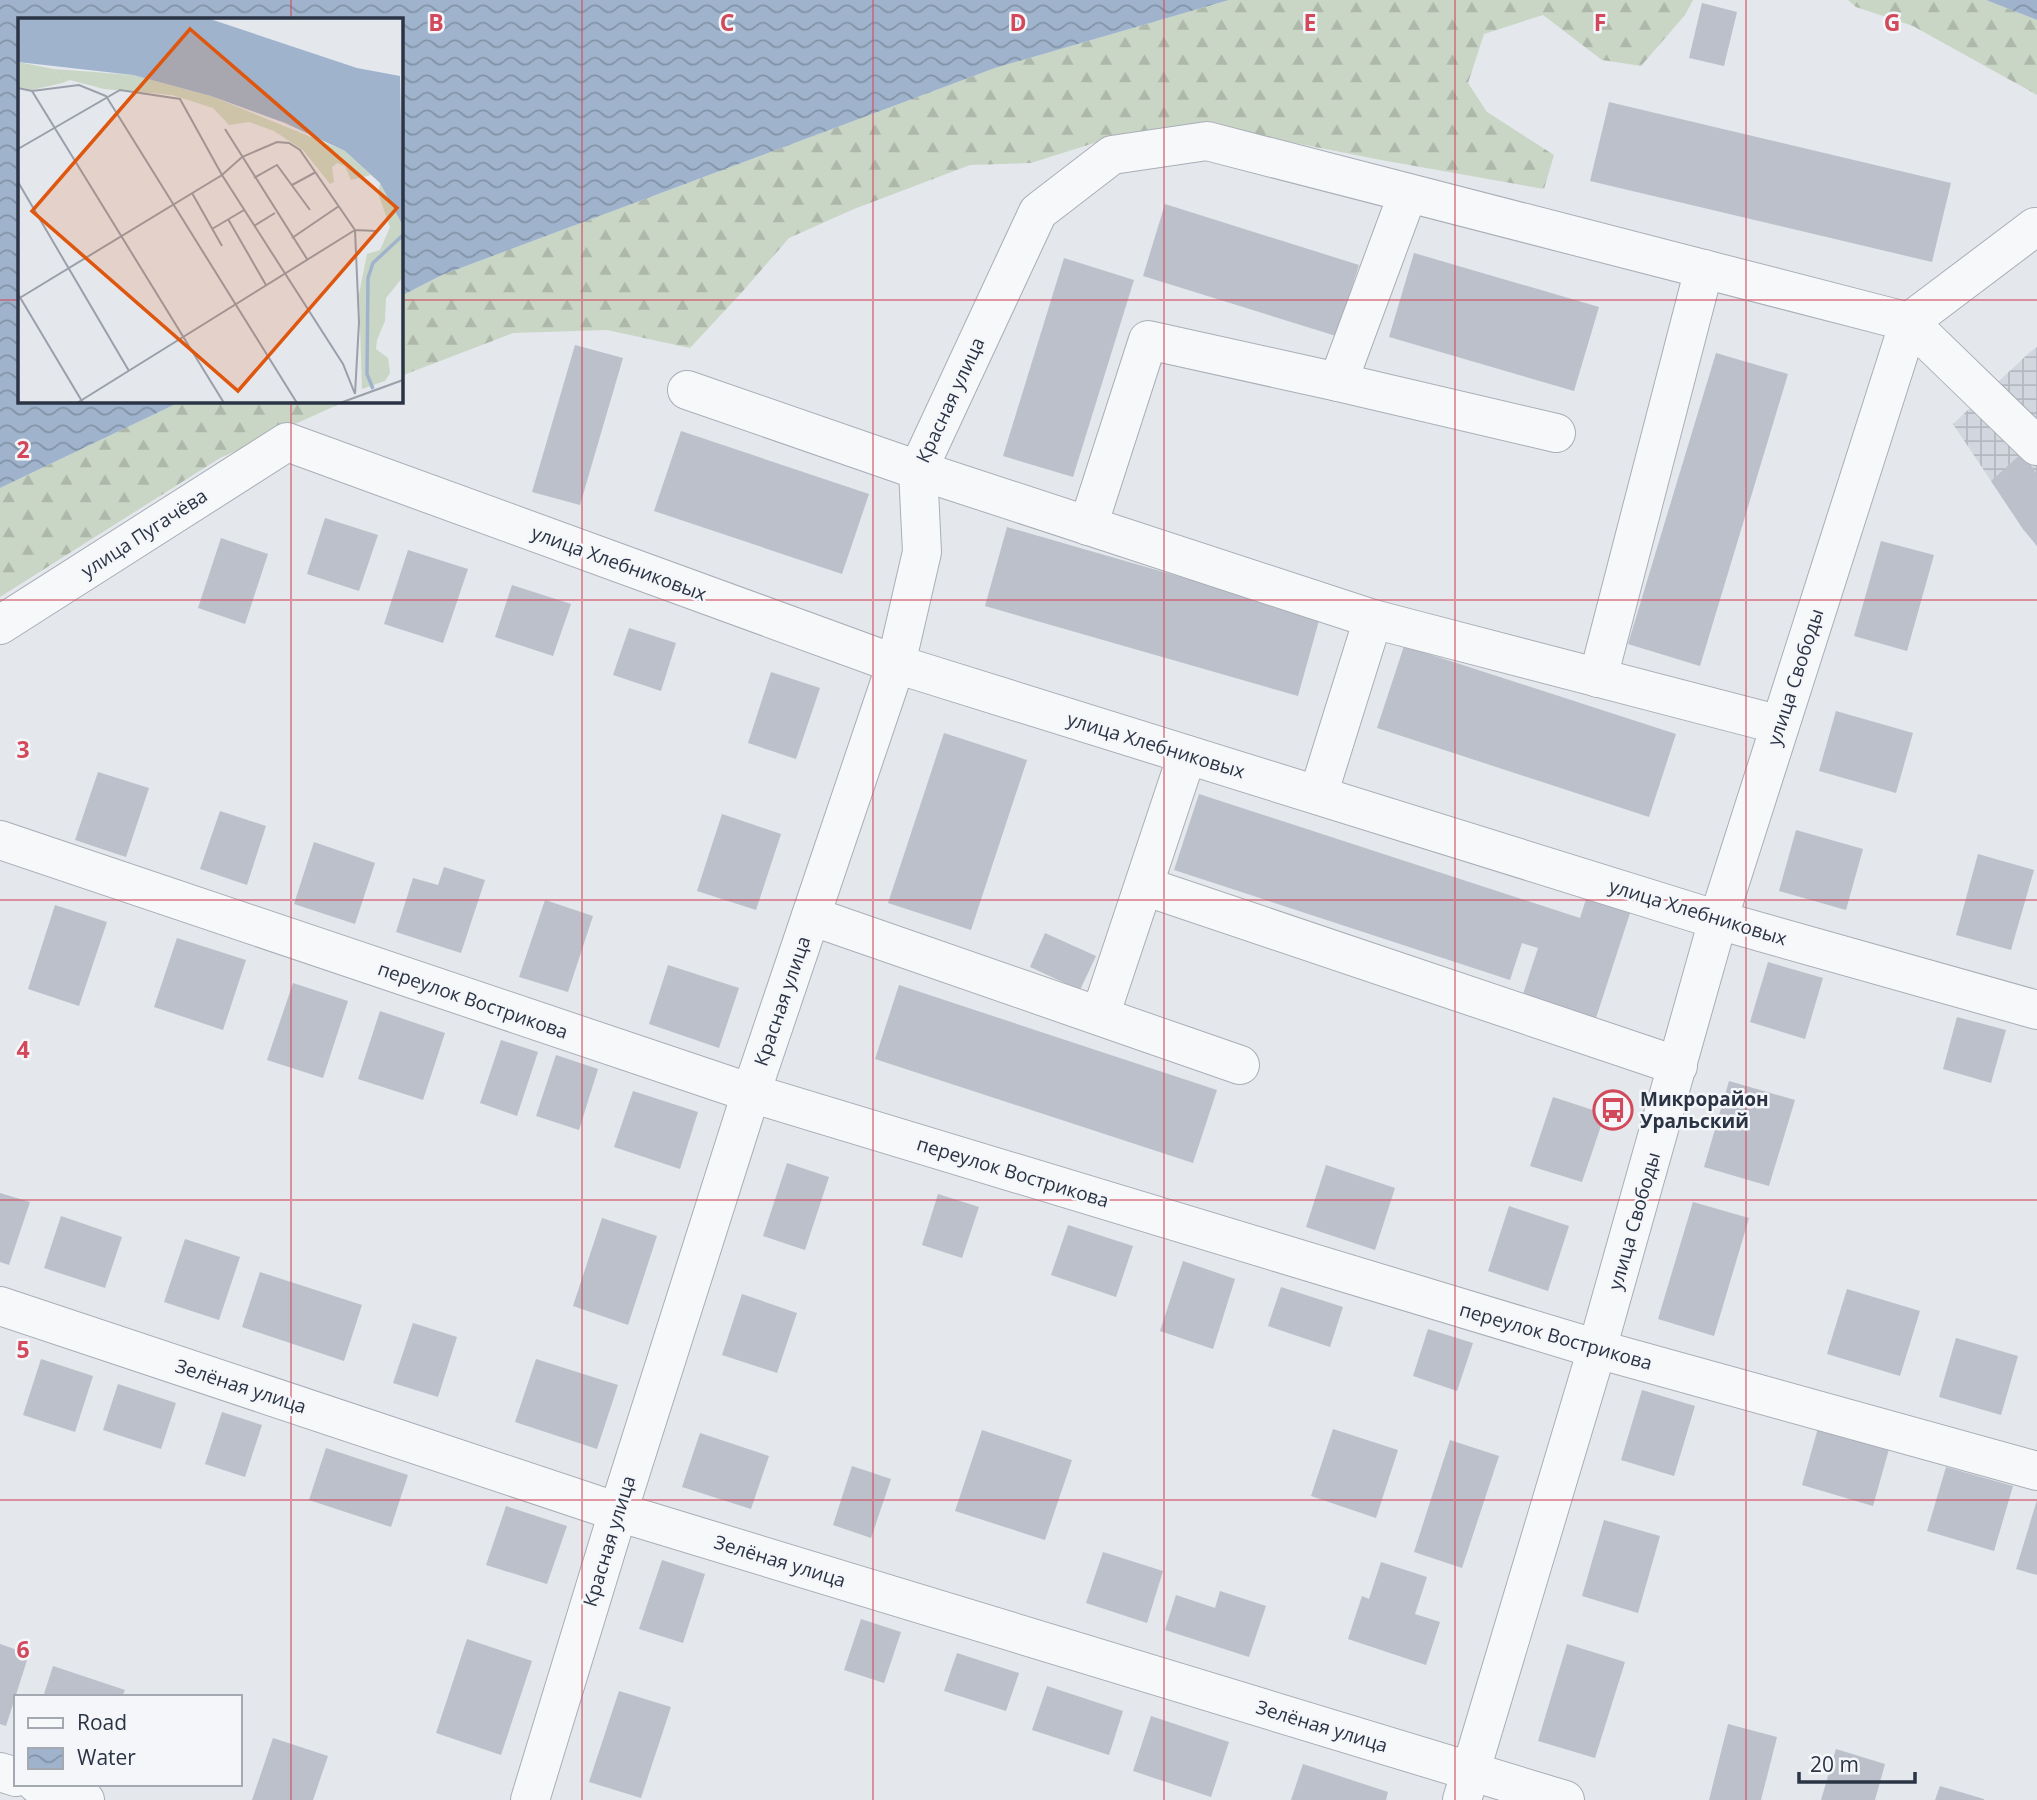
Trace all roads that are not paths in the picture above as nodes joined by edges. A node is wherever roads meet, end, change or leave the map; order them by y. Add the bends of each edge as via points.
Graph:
1 (1408, 193) junction
2 (2035, 227) dead end
3 (1704, 269) junction
4 (1909, 322) junction
5 (1338, 382) junction
6 (687, 390) dead end
7 (1556, 433) dead end
8 (287, 442) joint
9 (2037, 446) edge
10 (918, 470) junction
11 (1088, 526) junction
12 (1373, 619) junction
13 (0, 625) edge
14 (896, 664) junction
15 (1598, 678) junction
16 (1780, 724) junction
17 (1186, 755) junction
18 (1318, 795) junction
19 (0, 840) edge
20 (1144, 886) junction
21 (811, 916) junction
22 (1718, 920) junction
23 (2037, 1010) edge
24 (1100, 1016) junction
25 (1240, 1065) dead end
26 (1678, 1066) junction
27 (751, 1093) junction
28 (0, 1306) edge
29 (1597, 1349) junction
30 (2037, 1471) edge
31 (618, 1512) junction
32 (43, 1786) edge
33 (1466, 1786) edge
34 (85, 1800) edge
35 (530, 1800) edge
36 (1565, 1800) edge

1 - 3 street
1 - 5 street
1 - 10 street, Красная улица via 1207,141 1112,155 1038,212
2 - 4 street
3 - 4 street
3 - 15 street
4 - 9 street
4 - 16 street, улица Свободы
5 - 7 street
5 - 11 street via 1148,340
6 - 10 street
8 - 13 street, улица Пугачёва
8 - 14 street, улица Хлебниковых
10 - 11 street
10 - 14 street, Красная улица via 922,552
11 - 12 street
12 - 15 street
12 - 18 street
14 - 17 street, улица Хлебниковых
14 - 21 street, Красная улица
15 - 16 street
16 - 22 street, улица Свободы
17 - 18 street, улица Хлебниковых
17 - 20 street
18 - 22 street, улица Хлебниковых
19 - 27 street, переулок Вострикова
20 - 24 street
20 - 26 street
21 - 24 street
21 - 27 street, Красная улица
22 - 23 street, улица Хлебниковых
22 - 26 street, улица Свободы
24 - 25 street
26 - 29 street, улица Свободы
27 - 29 street, переулок Вострикова
27 - 31 street, Красная улица
28 - 31 street, Зелёная улица
29 - 30 street, переулок Вострикова
29 - 33 street, улица Свободы
31 - 33 street, Зелёная улица
31 - 35 street, Красная улица
32 - 34 street
33 - 36 street, Зелёная улица

